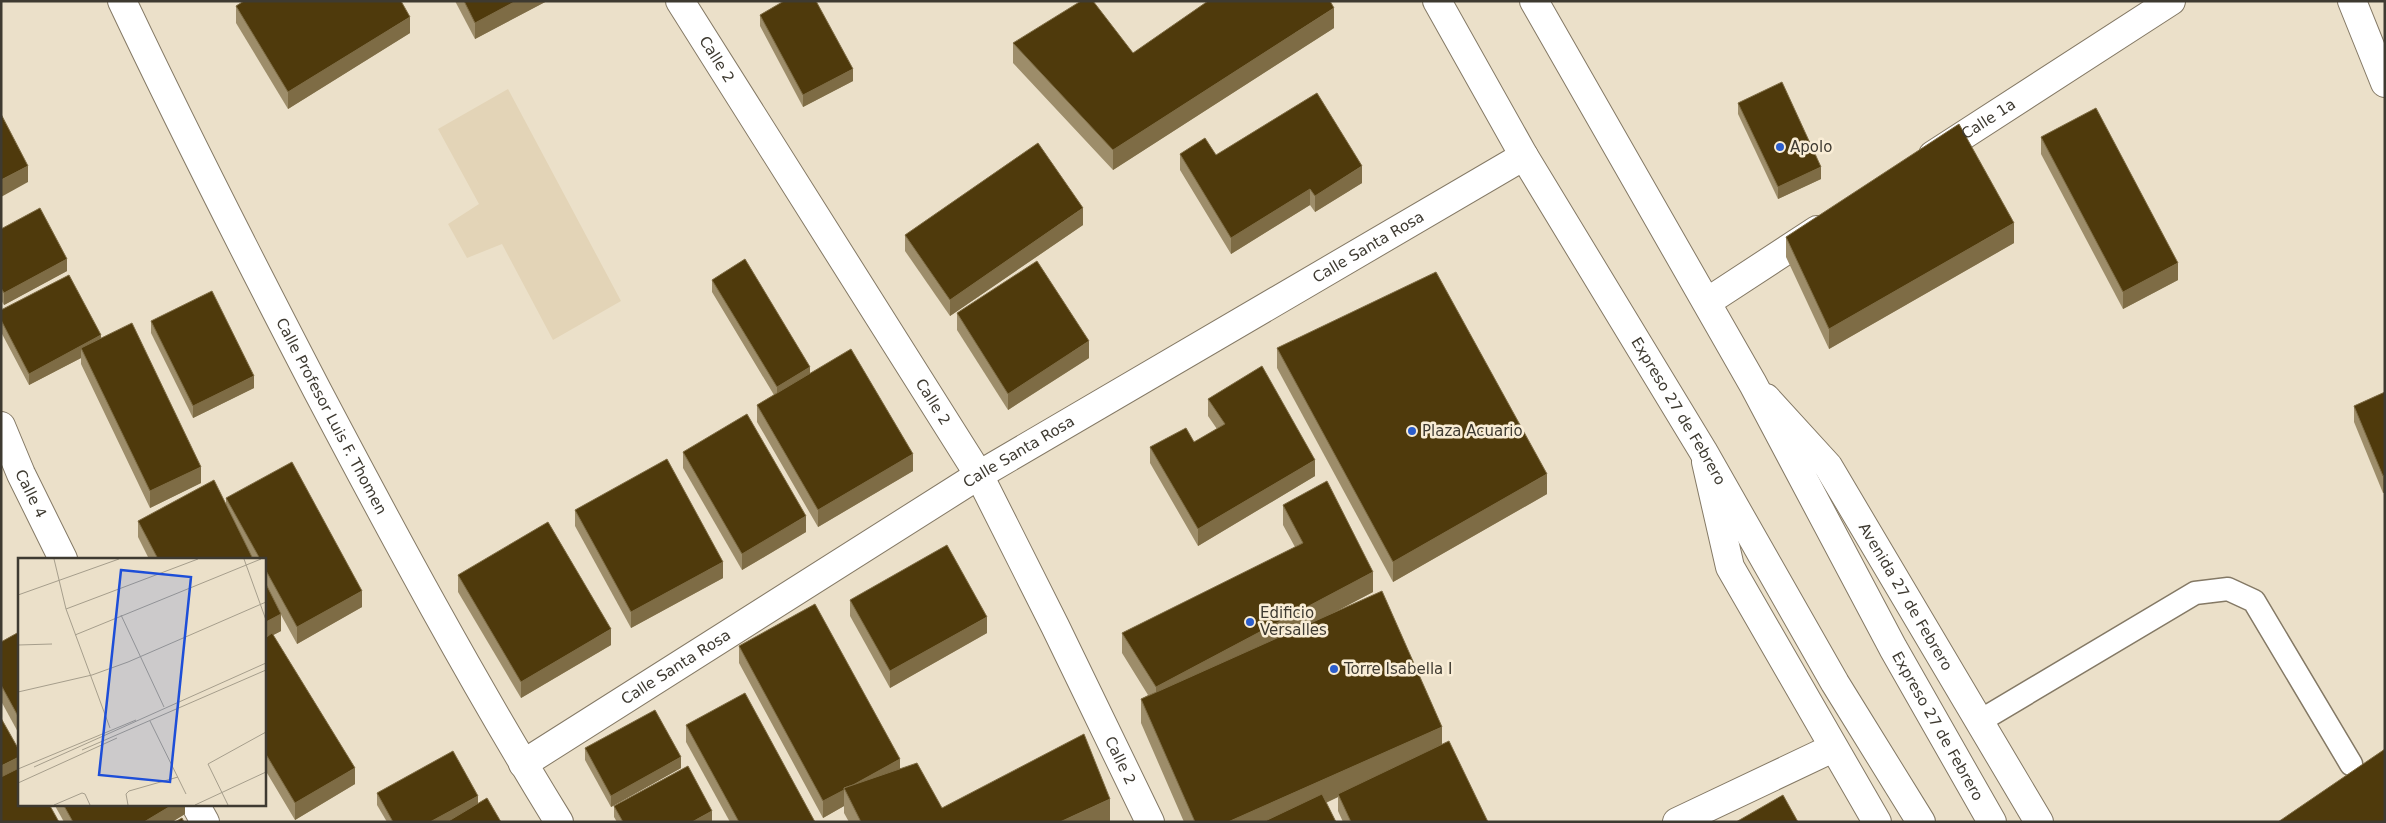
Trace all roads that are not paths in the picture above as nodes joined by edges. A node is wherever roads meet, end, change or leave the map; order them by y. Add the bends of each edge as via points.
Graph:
1 (122, 1) edge
2 (680, 1) edge
3 (1437, 1) edge
4 (1534, 1) edge
5 (2171, 1) edge
6 (2352, 1) edge
7 (2385, 84) edge
8 (1524, 156) junction
9 (1914, 168) edge
10 (1839, 216) edge
11 (1706, 302) junction
12 (1753, 384) junction
13 (1, 426) edge
14 (1703, 451) junction
15 (979, 475) junction
16 (63, 558) edge
17 (1980, 721) junction
18 (1833, 748) junction
19 (523, 764) junction
20 (2351, 764) dead end
21 (196, 806) edge
22 (205, 822) edge
23 (559, 822) edge
24 (1150, 822) edge
25 (1677, 822) edge
26 (1877, 822) edge
27 (1921, 822) edge
28 (1992, 822) edge
29 (2040, 822) edge

1 - 19 main road, Calle Profesor Luis F. Thomen via 192,150 395,539
2 - 15 main road, Calle 2
3 - 8 main road, Expreso 27 de Febrero
4 - 11 main road, Expreso 27 de Febrero
5 - 9 main road, Calle 1a
6 - 7 main road
8 - 14 main road, Expreso 27 de Febrero
8 - 15 main road, Calle Santa Rosa
10 - 11 main road
11 - 12 main road, Expreso 27 de Febrero
12 - 17 main road, Avenida 27 de Febrero via 1828,466
12 - 28 main road, Expreso 27 de Febrero via 1893,648
13 - 16 main road, Calle 4
14 - 18 main road via 1730,567
14 - 27 main road, Expreso 27 de Febrero via 1835,683
15 - 19 main road, Calle Santa Rosa
15 - 24 main road, Calle 2
17 - 20 lane via 2195,593 2228,590 2254,601
17 - 29 main road, Avenida 27 de Febrero
18 - 25 main road
18 - 26 main road
19 - 23 main road, Calle Profesor Luis F. Thomen
21 - 22 main road

